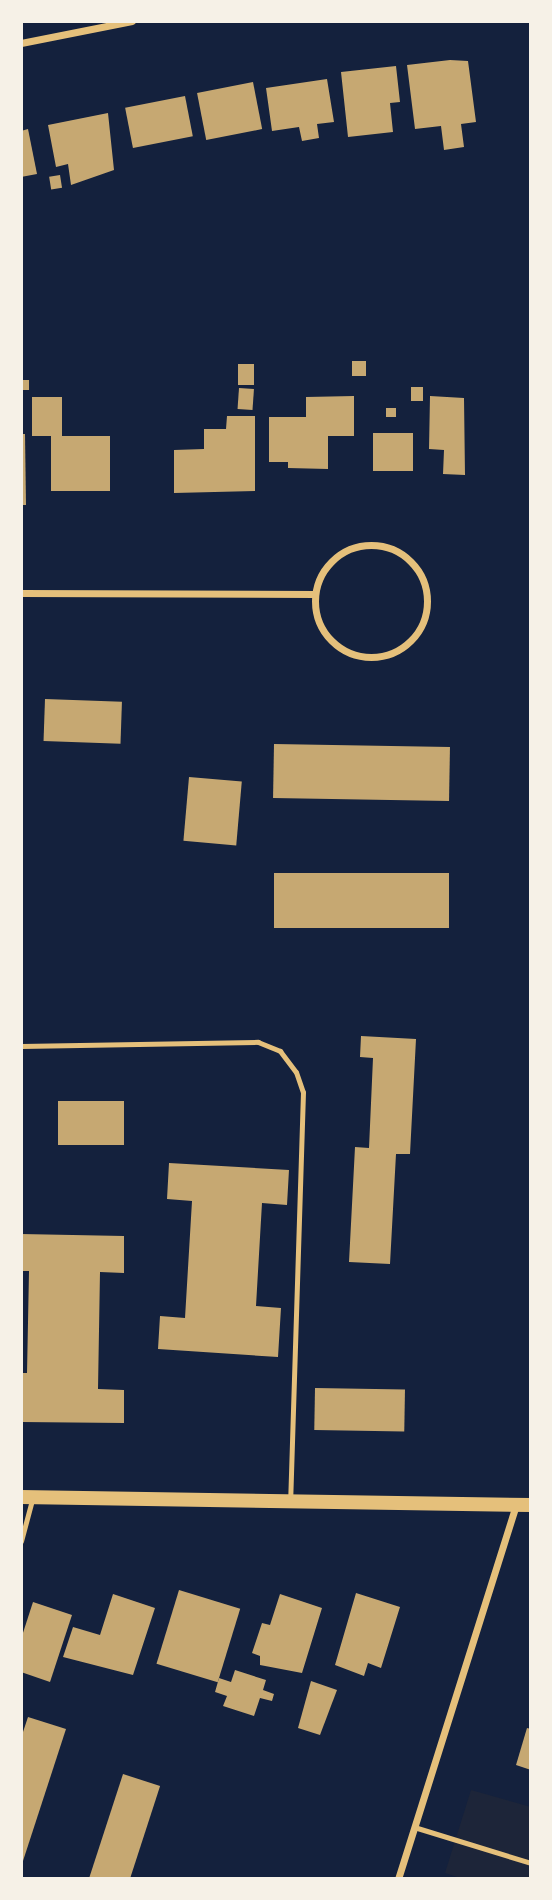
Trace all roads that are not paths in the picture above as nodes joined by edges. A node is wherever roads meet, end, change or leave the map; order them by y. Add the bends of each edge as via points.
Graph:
1 (132, 21) edge
2 (21, 43) edge
3 (21, 593) edge
4 (315, 594) junction
5 (21, 1046) edge
6 (27, 1497) edge
7 (290, 1501) junction
8 (523, 1505) edge
9 (21, 1541) edge
10 (414, 1827) junction
11 (531, 1863) edge
12 (398, 1879) edge

1 - 2 street
3 - 4 street
4 - 4 street via 316,613 324,631 353,654 373,657 392,653 416,635 427,606 426,587 416,566 383,546 349,549 332,560
5 - 7 lane via 258,1042 280,1051 296,1072 303,1092
6 - 7 main road
6 - 9 lane
7 - 8 main road
8 - 10 street
10 - 11 lane
10 - 12 street

